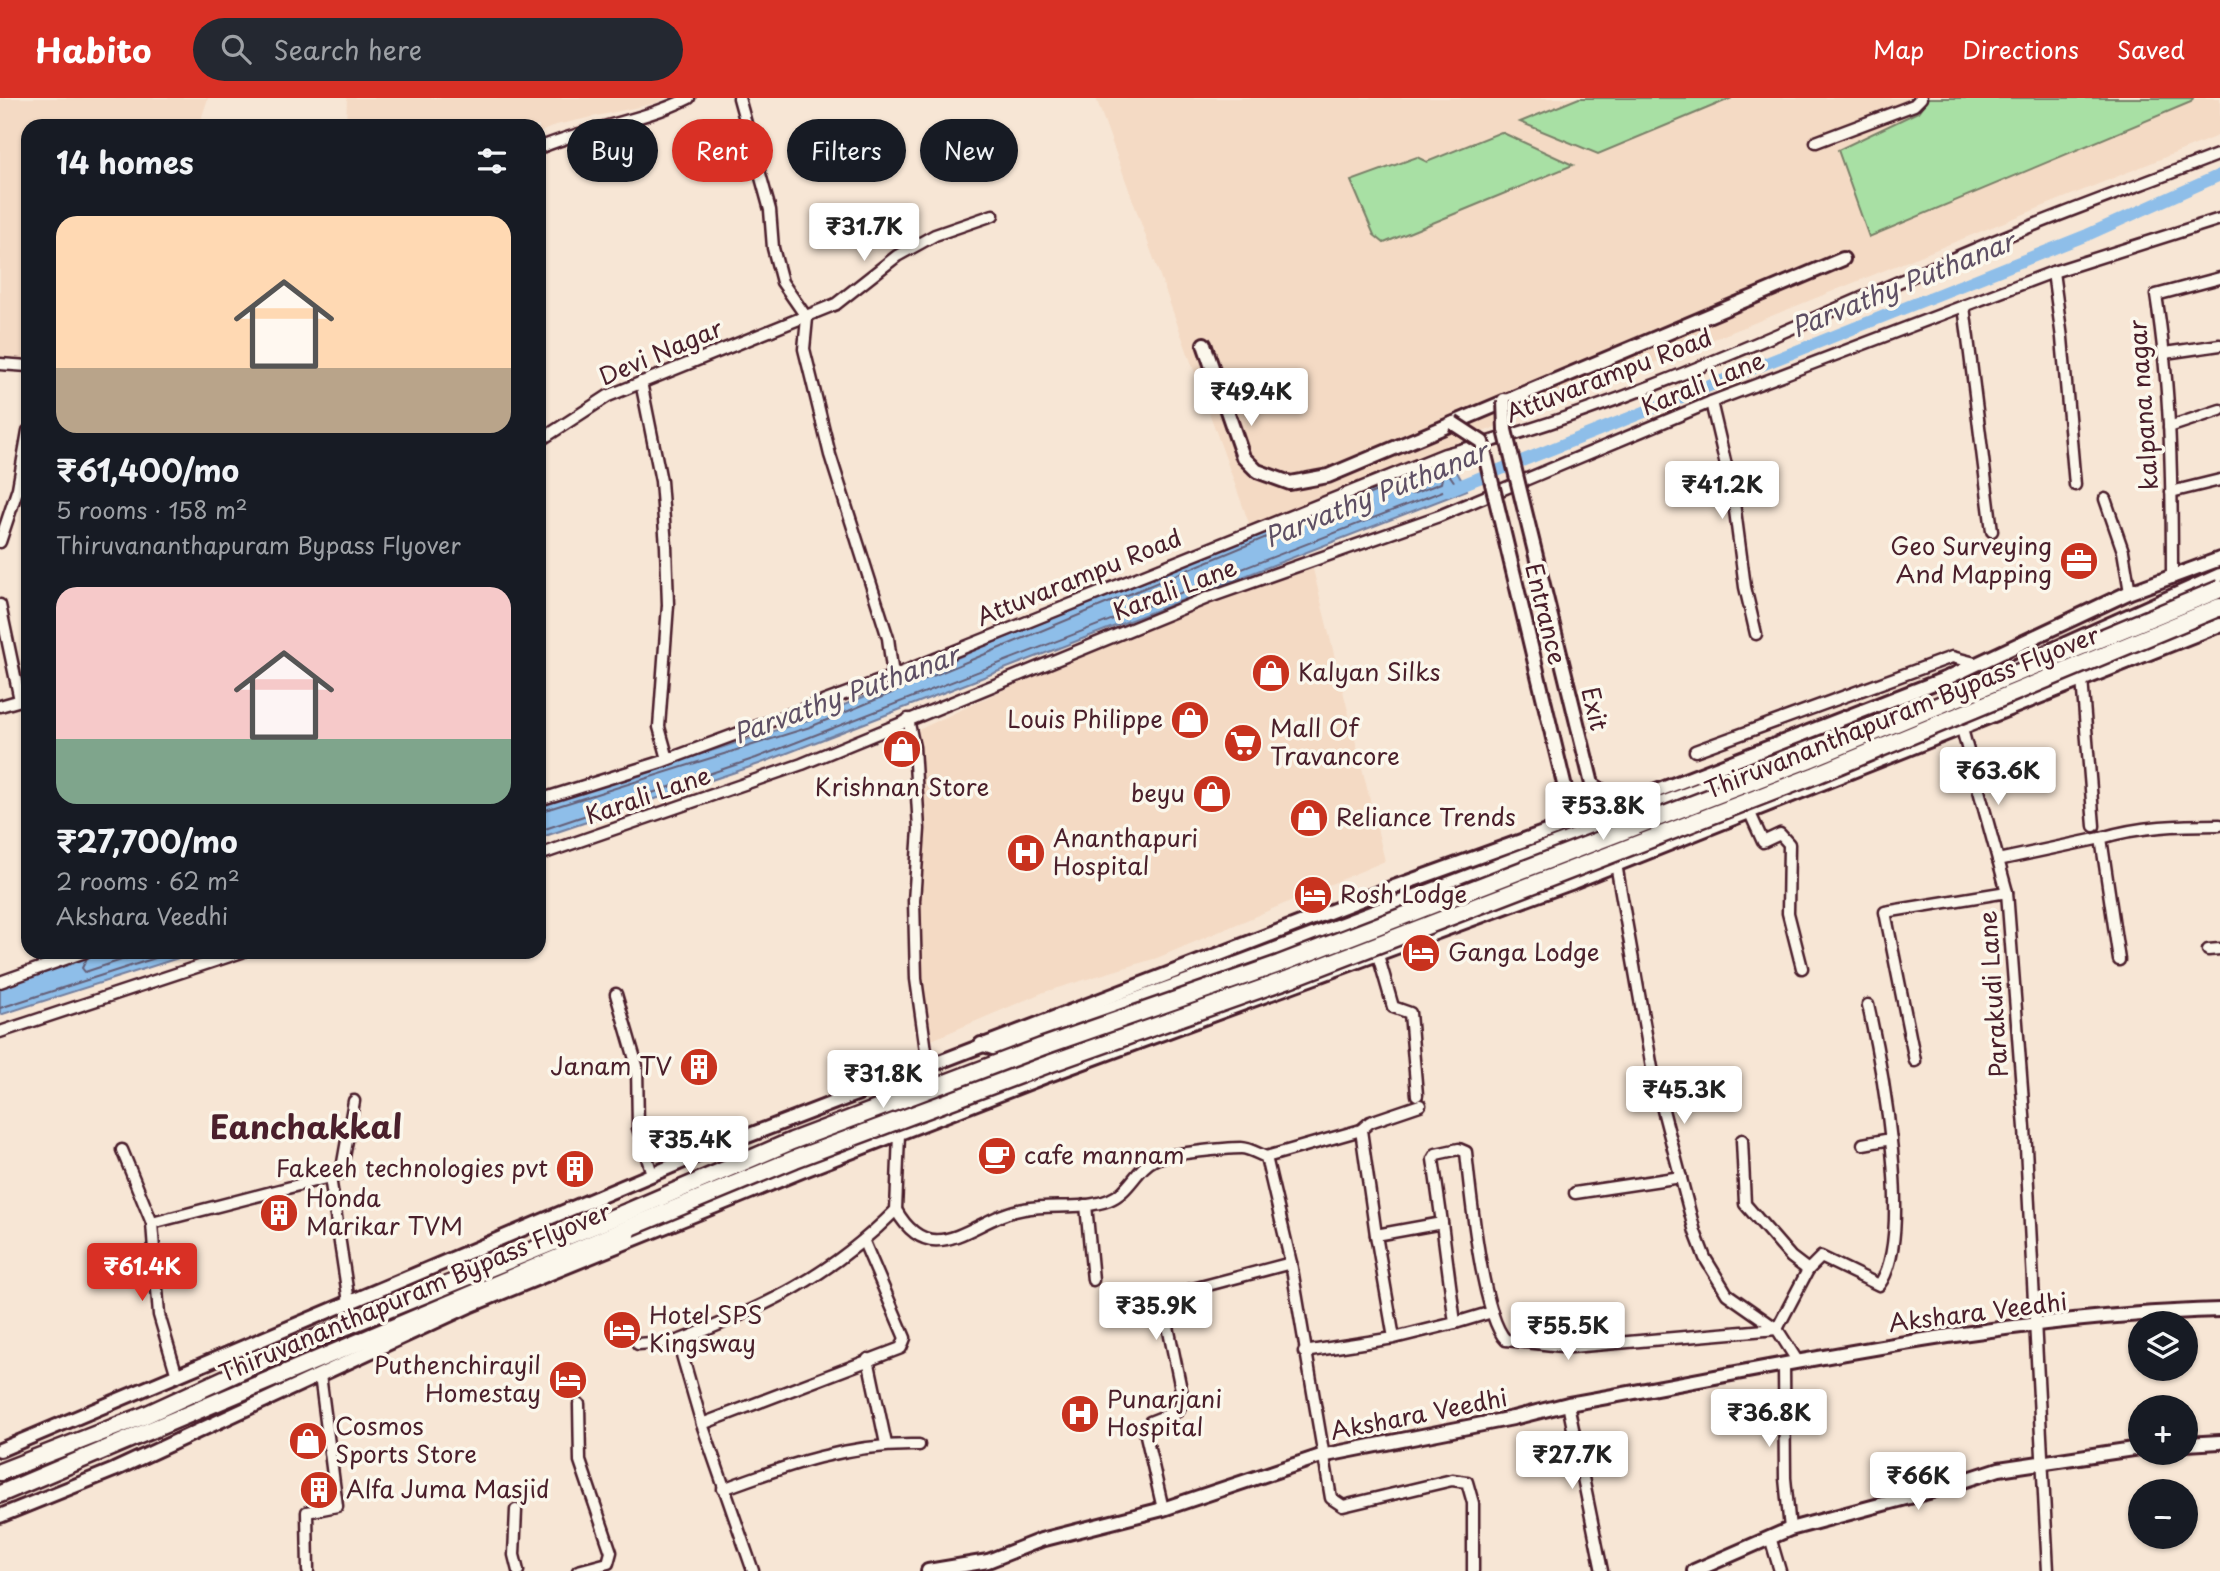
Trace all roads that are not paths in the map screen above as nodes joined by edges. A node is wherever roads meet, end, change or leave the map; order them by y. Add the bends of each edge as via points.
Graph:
1 (689, 98) edge
2 (739, 98) edge
3 (1921, 98) edge
4 (1816, 142) dead end
5 (546, 146) edge
6 (2220, 154) edge
7 (993, 215) dead end
8 (2220, 219) edge
9 (1843, 259) dead end
10 (2053, 272) junction
11 (2220, 278) edge
12 (1964, 306) junction
13 (807, 318) junction
14 (1205, 344) dead end
15 (2220, 345) edge
16 (2165, 353) junction
17 (0, 364) edge
18 (21, 366) edge
19 (641, 382) junction
20 (1504, 400) junction
21 (1711, 402) junction
22 (2220, 410) edge
23 (1453, 422) junction
24 (2169, 427) junction
25 (546, 436) edge
26 (21, 471) edge
27 (2220, 480) edge
28 (2075, 485) dead end
29 (2171, 492) junction
30 (2105, 499) dead end
31 (1992, 531) dead end
32 (0, 542) edge
33 (2220, 559) edge
34 (2220, 575) edge
35 (2172, 578) junction
36 (2220, 589) edge
37 (2130, 592) junction
38 (0, 605) edge
39 (2220, 607) edge
40 (2220, 625) edge
41 (1756, 634) dead end
42 (1975, 663) junction
43 (893, 676) junction
44 (2082, 679) junction
45 (21, 687) edge
46 (21, 700) edge
47 (0, 706) edge
48 (908, 719) junction
49 (1962, 729) junction
50 (1695, 751) dead end
51 (668, 759) junction
52 (546, 798) edge
53 (1626, 803) junction
54 (1749, 811) junction
55 (2220, 825) edge
56 (2094, 826) dead end
57 (1554, 829) junction
58 (2101, 838) junction
59 (546, 853) edge
60 (1998, 860) junction
61 (1616, 864) junction
62 (2007, 892) junction
63 (2220, 948) edge
64 (2208, 950) dead end
65 (1378, 955) junction
66 (65, 959) edge
67 (221, 959) edge
68 (2119, 960) dead end
69 (1802, 968) dead end
70 (0, 982) edge
71 (616, 994) dead end
72 (1868, 1006) dead end
73 (0, 1032) edge
74 (981, 1044) junction
75 (1915, 1061) dead end
76 (928, 1065) junction
77 (880, 1085) junction
78 (354, 1101) dead end
79 (952, 1112) junction
80 (1361, 1130) junction
81 (899, 1134) junction
82 (1891, 1139) junction
83 (1742, 1140) dead end
84 (1863, 1144) dead end
85 (122, 1150) dead end
86 (1266, 1157) junction
87 (652, 1174) junction
88 (330, 1177) junction
89 (1681, 1177) junction
90 (1576, 1192) dead end
91 (1086, 1205) junction
92 (896, 1210) junction
93 (629, 1219) junction
94 (152, 1223) junction
95 (1442, 1223) junction
96 (1376, 1236) junction
97 (864, 1242) junction
98 (1291, 1263) junction
99 (1808, 1270) junction
100 (1093, 1280) dead end
101 (349, 1302) junction
102 (2220, 1310) edge
103 (1492, 1312) junction
104 (1455, 1324) junction
105 (2036, 1326) junction
106 (1777, 1329) junction
107 (1394, 1338) junction
108 (678, 1341) junction
109 (638, 1344) dead end
110 (1304, 1352) junction
111 (868, 1359) junction
112 (1798, 1362) junction
113 (1784, 1366) junction
114 (320, 1375) junction
115 (177, 1376) junction
116 (579, 1404) dead end
117 (1568, 1404) junction
118 (702, 1424) junction
119 (2220, 1442) edge
120 (2198, 1443) edge
121 (886, 1444) junction
122 (919, 1445) dead end
123 (0, 1450) edge
124 (2128, 1450) edge
125 (1321, 1456) junction
126 (2042, 1463) junction
127 (0, 1472) edge
128 (723, 1489) junction
129 (0, 1494) edge
130 (1163, 1509) junction
131 (516, 1510) dead end
132 (0, 1516) edge
133 (1790, 1529) junction
134 (1770, 1537) junction
135 (307, 1571) edge
136 (518, 1571) edge
137 (578, 1571) edge
138 (752, 1571) edge
139 (934, 1571) edge
140 (1473, 1571) edge
141 (1602, 1571) edge
142 (1694, 1571) edge
143 (1780, 1571) edge
144 (2048, 1571) edge

1 - 5 street
2 - 13 street via 770,210 782,282
3 - 4 street via 1914,105
6 - 43 street, Attuvarampu Road via 2084,205 1637,390 1511,437 1445,454
7 - 13 street, Devi Nagar via 935,235 897,256 836,304
8 - 10 street, Karali Lane
9 - 20 street
10 - 12 street, Karali Lane
10 - 28 street
11 - 16 street, kalpana nagar via 2156,295
12 - 21 street, Karali Lane
12 - 31 street
13 - 19 street, Devi Nagar
13 - 43 street via 804,349 831,455 888,638
14 - 23 street via 1243,457 1257,471 1290,483 1328,476
15 - 16 street
16 - 24 street, kalpana nagar
17 - 18 street
19 - 25 street, Devi Nagar via 608,396
19 - 51 street via 661,481 666,546 668,605 659,727
20 - 23 street
20 - 53 street, Exit, bridge via 1505,430 1592,783
21 - 41 street via 1733,495
21 - 48 street, Karali Lane via 1439,516 1207,598
22 - 24 street
23 - 57 street, Entrance, bridge via 1482,442 1565,788 1565,807
24 - 29 street, kalpana nagar
26 - 32 street
27 - 29 street
29 - 35 street, kalpana nagar
30 - 37 street via 2123,551
33 - 35 street
34 - 74 street via 1975,685 1228,967 996,1049
35 - 37 street
36 - 93 highway, Thiruvananthapuram Bypass Flyover, bridge via 1794,765 1279,964 792,1141
37 - 42 street
38 - 45 street
39 - 93 highway, Thiruvananthapuram Bypass Flyover, bridge via 1803,780 1289,979
40 - 44 street
42 - 50 street via 1952,657
42 - 53 street
43 - 51 street, Attuvarampu Road
44 - 49 street
44 - 56 street
46 - 47 street
48 - 59 street, Karali Lane via 802,764
48 - 76 street via 919,829 914,901 916,979
49 - 54 street
49 - 60 street
51 - 52 street, Attuvarampu Road
53 - 57 street
54 - 61 street
54 - 69 street via 1763,842 1780,834 1789,844 1788,913
55 - 58 street via 2177,825
57 - 74 street
58 - 60 street
58 - 68 street
60 - 62 street
61 - 65 street
61 - 89 street via 1652,1068
62 - 75 street, Parakudi Lane via 1885,912
62 - 105 street, Parakudi Lane
63 - 64 street
65 - 79 street
65 - 80 street via 1393,1006 1410,1013 1418,1100
66 - 70 street
67 - 73 street
71 - 87 street via 637,1066 638,1128
72 - 82 street via 1884,1077
74 - 76 street
76 - 77 street
76 - 79 street via 927,1096 933,1105
77 - 81 street via 896,1099 903,1122
77 - 87 street
78 - 88 street via 344,1166 341,1174
79 - 81 street
80 - 86 street
80 - 96 street
81 - 92 street
81 - 114 street via 469,1307
82 - 84 street
82 - 99 street via 1892,1247 1884,1279 1879,1285 1821,1257
83 - 99 street via 1745,1204
85 - 94 street
86 - 91 street via 1243,1148 1156,1159 1124,1193
86 - 98 street
87 - 101 street
88 - 94 street
88 - 101 street
89 - 90 street
89 - 106 street via 1705,1258 1727,1294
91 - 92 street via 1023,1209 947,1241 918,1238
91 - 100 street
92 - 97 street
93 - 127 highway, Thiruvananthapuram Bypass Flyover via 287,1350 143,1416
93 - 129 highway, Thiruvananthapuram Bypass Flyover
94 - 115 street via 159,1315
95 - 96 street
95 - 103 street via 1433,1159 1436,1154 1459,1149 1466,1152
95 - 104 street
96 - 107 street
97 - 108 street via 771,1304
97 - 111 street via 905,1338 897,1351
98 - 110 street
98 - 130 street via 1170,1295 1165,1312 1183,1399 1178,1411 1150,1422 1145,1431
99 - 106 street
101 - 115 street
102 - 105 street, Akshara Veedhi via 2147,1312
103 - 104 street
103 - 106 street via 1506,1340 1571,1347
104 - 107 street
105 - 112 street, Akshara Veedhi via 1911,1341
105 - 126 street, Parakudi Lane
106 - 112 street
107 - 110 street
108 - 109 street
108 - 118 street
110 - 125 street
111 - 118 street
111 - 121 street
112 - 113 street, Akshara Veedhi
113 - 117 street, Akshara Veedhi
113 - 133 street
114 - 132 street via 114,1470
114 - 135 street via 337,1506 307,1512
115 - 123 street
116 - 137 street via 580,1461 611,1552 608,1563
117 - 125 street, Akshara Veedhi
117 - 141 street
118 - 128 street
119 - 120 street
121 - 122 street
121 - 128 street via 797,1461
124 - 126 street
125 - 130 street, Akshara Veedhi
125 - 140 street via 1331,1498 1343,1506 1452,1480 1467,1482 1472,1493
126 - 133 street via 1999,1469
126 - 144 street, Parakudi Lane
128 - 138 street
130 - 139 street, Akshara Veedhi
131 - 136 street
133 - 134 street
134 - 142 street
134 - 143 street

